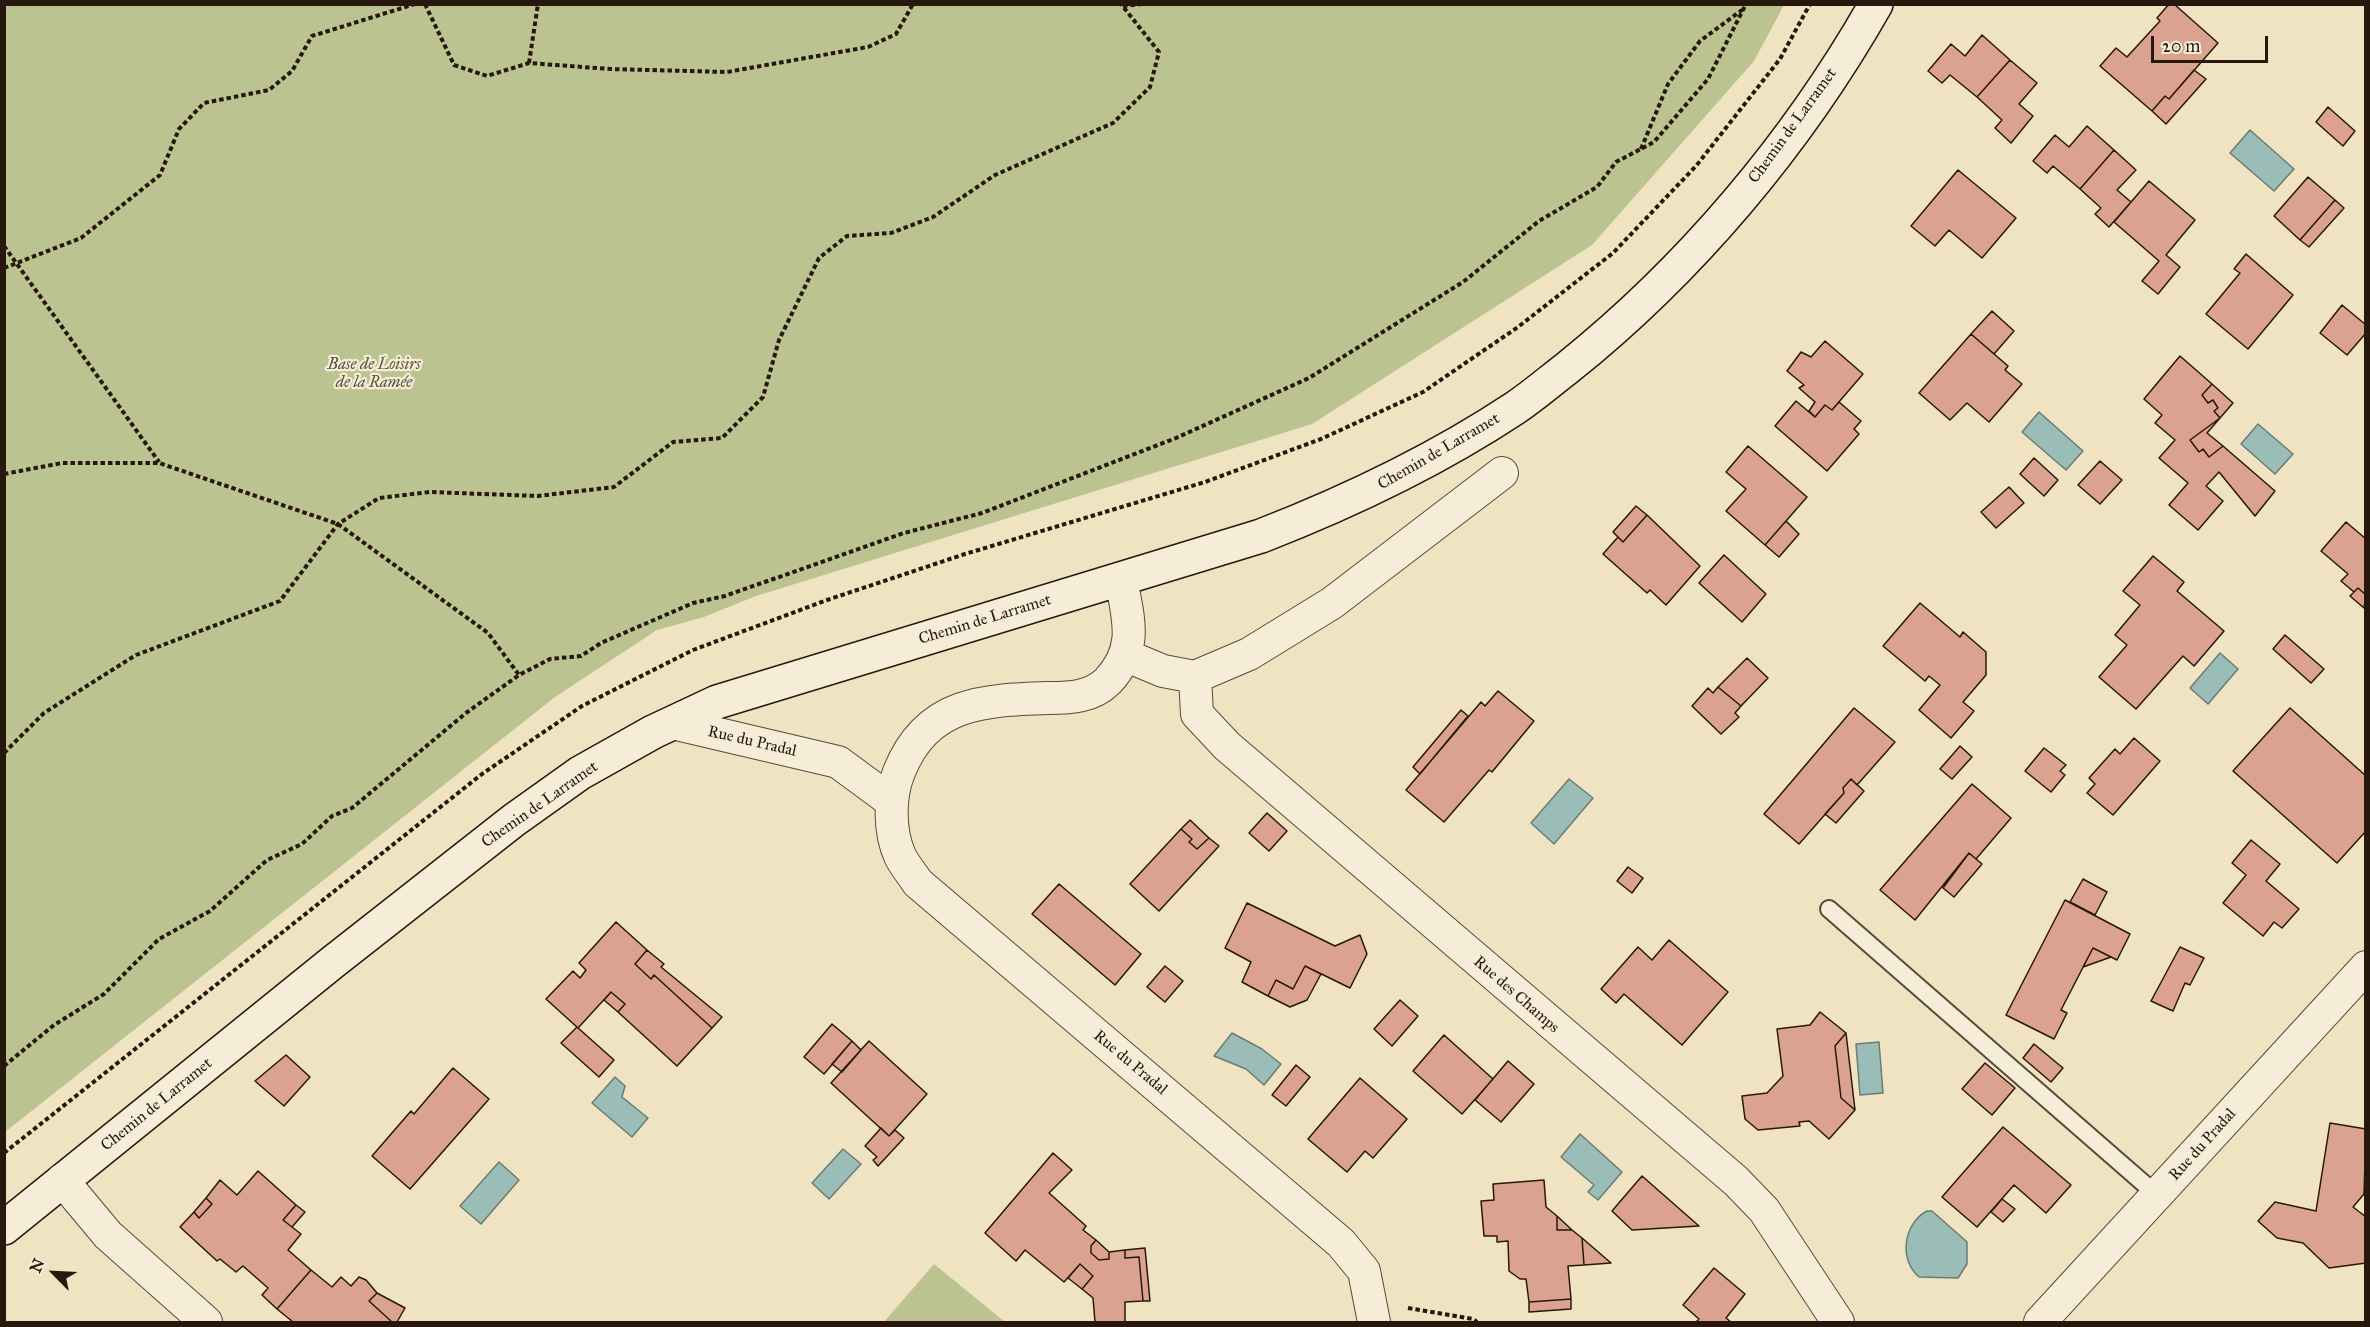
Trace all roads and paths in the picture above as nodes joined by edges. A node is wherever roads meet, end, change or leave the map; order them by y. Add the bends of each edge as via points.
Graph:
1 (415, 4) edge
2 (425, 4) edge
3 (538, 4) edge
4 (913, 4) edge
5 (1143, 4) edge
6 (1746, 4) edge
7 (1810, 4) edge
8 (1876, 4) edge
9 (1122, 5) edge
10 (1743, 10) junction
11 (529, 63) junction
12 (1641, 149) junction
13 (4, 246) edge
14 (17, 264) junction
15 (4, 268) edge
16 (159, 463) junction
17 (1502, 473) dead end
18 (4, 474) edge
19 (338, 524) junction
20 (1121, 579) junction
21 (1127, 656) junction
22 (519, 675) junction
23 (1196, 677) junction
24 (672, 723) junction
25 (4, 753) edge
26 (891, 801) junction
27 (1829, 909) dead end
28 (2366, 967) edge
29 (4, 1066) edge
30 (4, 1153) edge
31 (52, 1188) junction
32 (2157, 1195) junction
33 (4, 1222) edge
34 (4, 1228) edge
35 (1373, 1312) edge
36 (206, 1323) edge
37 (1477, 1323) edge
38 (1838, 1323) edge
39 (2040, 1323) edge

1 - 14 path via 312,36 292,71 269,90 204,103 179,129 160,175 81,238
2 - 11 path via 454,65 487,76
3 - 11 path
4 - 11 path via 896,34 868,47 727,72
5 - 9 path
6 - 10 path
7 - 30 path via 1780,59 1703,157 1613,253 1518,327 1423,392 1321,438 1205,482 965,554 805,608 693,650 582,706 482,774
8 - 20 main road, Chemin de Larramet via 1818,96 1748,188 1684,262 1611,333 1518,406 1432,460 1333,508 1261,536
9 - 19 path via 1159,52 1150,87 1113,123 995,175 933,217 891,233 847,236 819,258 779,340 763,397 722,438 673,442 614,486 538,496 430,492 379,498
10 - 12 path via 1708,80 1654,142
10 - 12 path via 1700,41 1668,84
12 - 22 path via 1616,162 1597,187 1539,221 1463,282 1309,378 1176,438 982,513 904,533 725,596 693,603 601,643 581,656 550,659
13 - 14 path
14 - 15 path
14 - 16 path
16 - 18 path via 62,463
16 - 19 path
17 - 23 street via 1332,603 1249,654
19 - 22 path via 488,633
19 - 25 path via 280,601 136,655 44,713
20 - 21 street via 1130,624
20 - 24 main road, Chemin de Larramet via 717,702
21 - 23 street via 1163,671
21 - 26 street, Rue du Pradal via 1107,682 1089,694 994,700 969,704 946,715 926,729 912,747 894,783
22 - 29 path via 466,713 352,808 332,816 302,844 267,860 210,911 159,939 104,994 54,1025
23 - 38 street, Rue des Champs via 1197,714 1227,746 1764,1209
24 - 26 street, Rue du Pradal via 838,762
24 - 31 main road, Chemin de Larramet via 580,773 514,820
26 - 35 street, Rue du Pradal via 900,856 918,883 1341,1243 1364,1271
27 - 32 lane
28 - 32 street, Rue du Pradal
31 - 33 main road, Chemin de Larramet
31 - 34 main road, Chemin de Larramet
31 - 36 street
32 - 39 street, Rue du Pradal
35 - 37 path via 1473,1319

